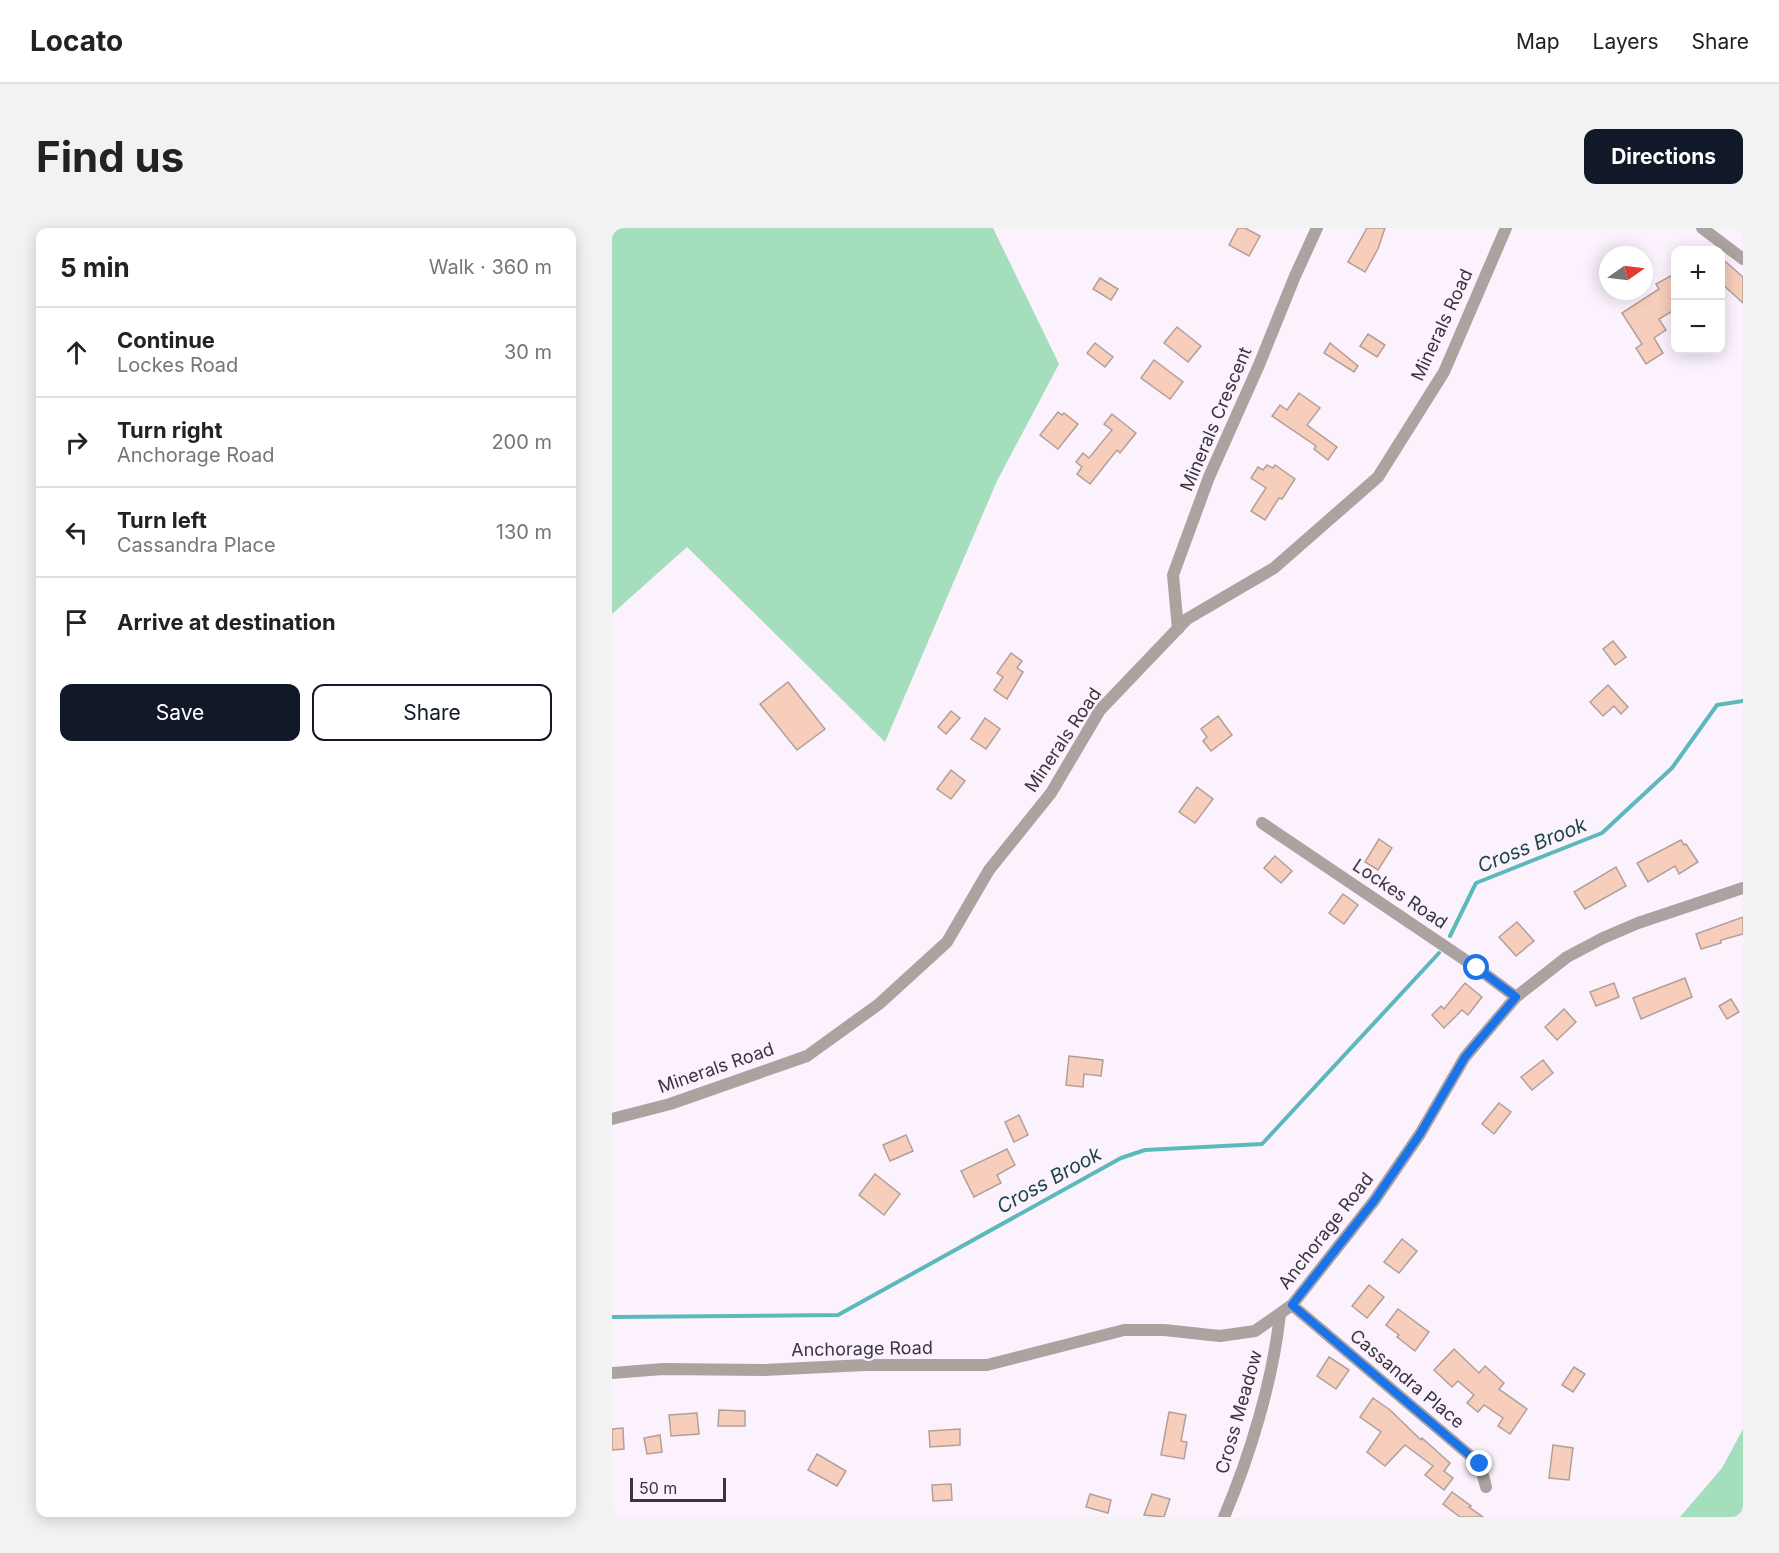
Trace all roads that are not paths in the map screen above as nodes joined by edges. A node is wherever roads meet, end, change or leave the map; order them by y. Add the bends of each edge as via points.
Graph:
1 (1317, 228) edge
2 (1506, 228) edge
3 (1702, 228) edge
4 (1743, 259) edge
5 (1178, 629) junction
6 (1262, 823) dead end
7 (1743, 888) edge
8 (1516, 997) junction
9 (612, 1119) edge
10 (1292, 1305) junction
11 (1280, 1314) junction
12 (612, 1373) edge
13 (1486, 1487) dead end
14 (1224, 1517) edge

1 - 5 street, Minerals Crescent via 1209,477 1173,575
2 - 5 street, Minerals Road via 1444,372 1378,477 1274,568 1186,619
3 - 4 street
5 - 9 street, Minerals Road via 1101,710 1051,793 989,870 947,942 879,1004 807,1056 670,1104
6 - 8 street, Lockes Road
7 - 8 street, Anchorage Road via 1603,938 1566,957
8 - 10 street, Anchorage Road via 1465,1057 1420,1134 1374,1201
10 - 11 street, Anchorage Road
10 - 13 street, Cassandra Place via 1480,1464
11 - 12 street, Anchorage Road via 1255,1331 1220,1336 1124,1330 987,1365
11 - 14 street, Cross Meadow via 1276,1350

